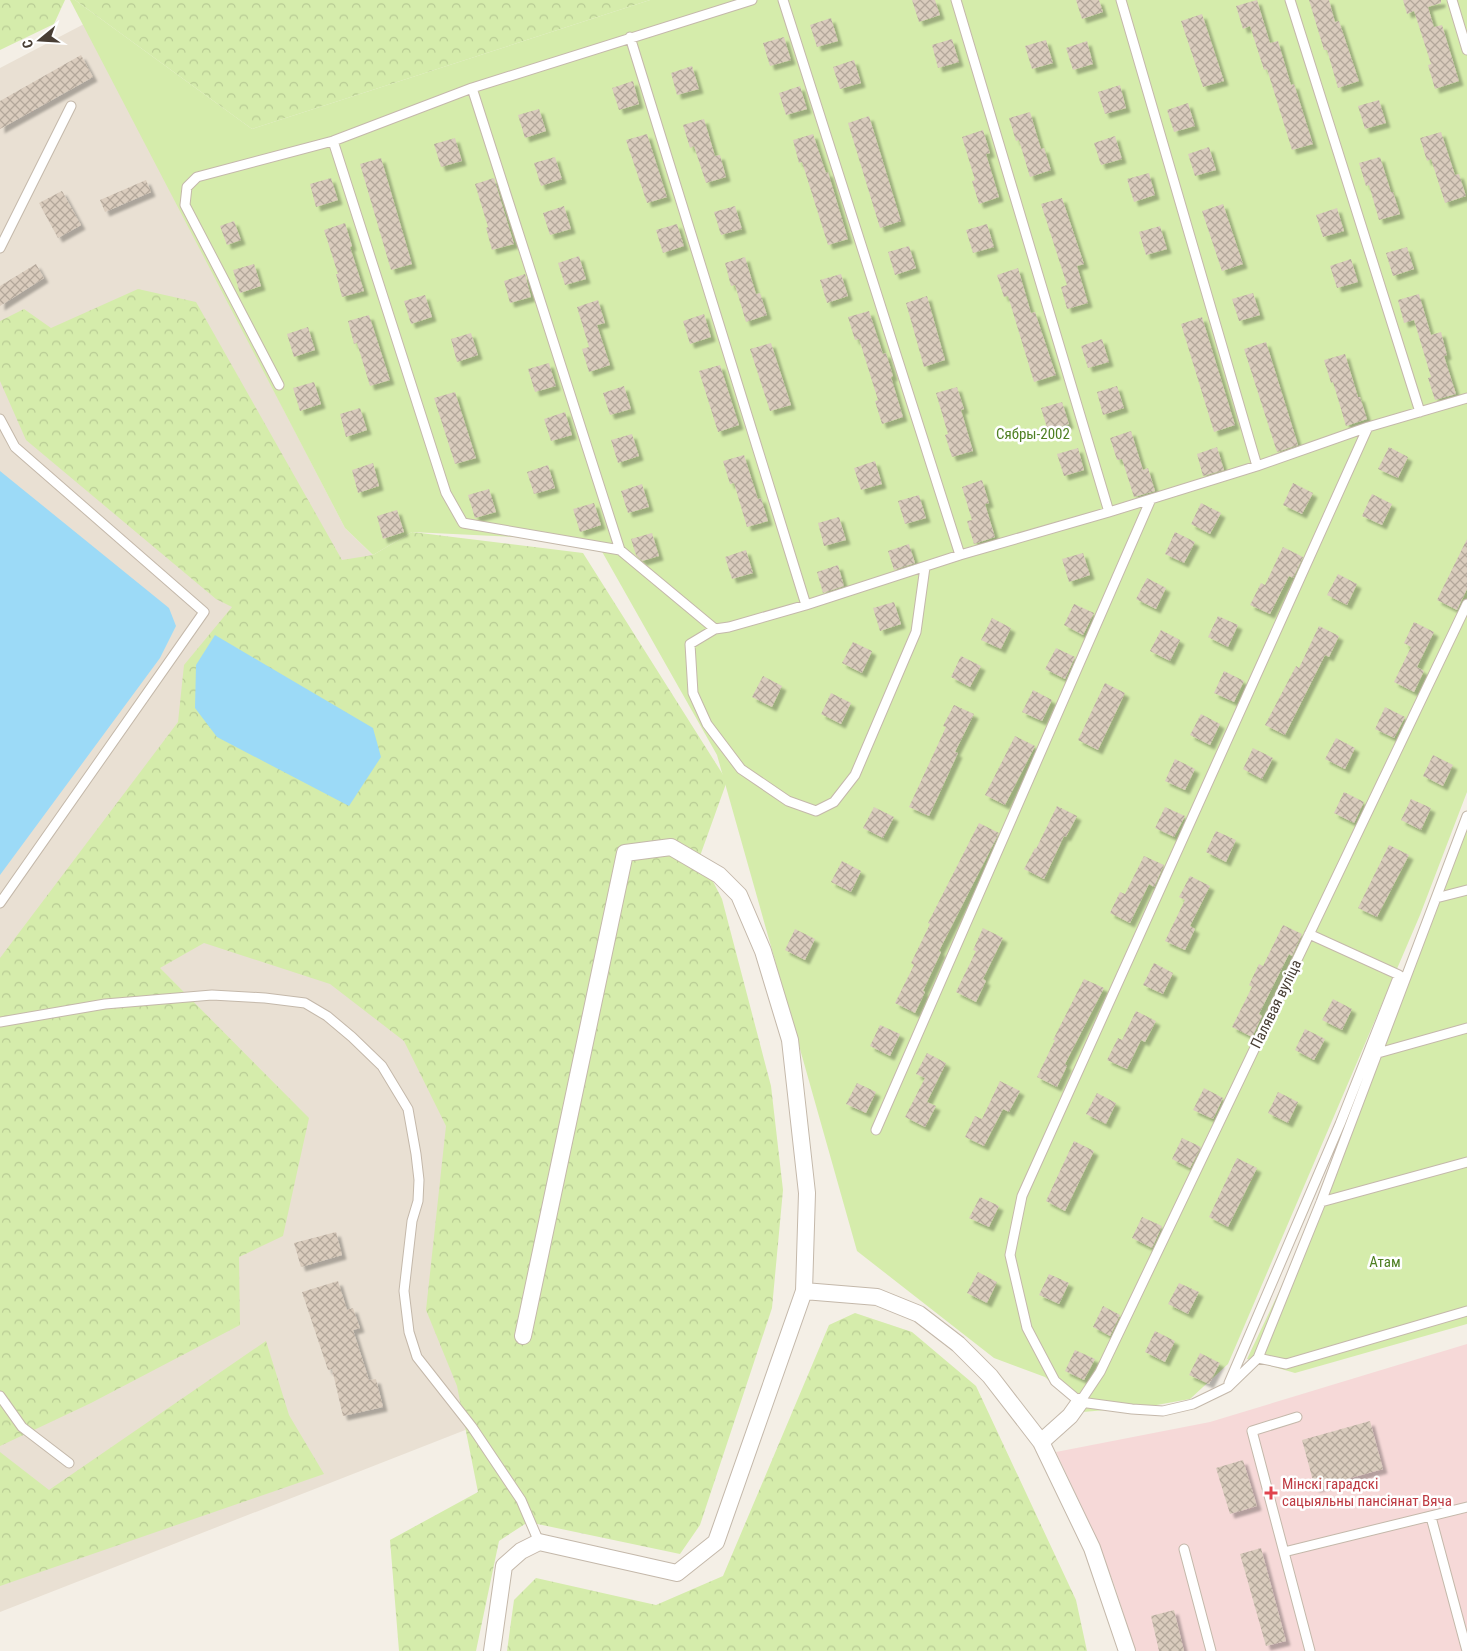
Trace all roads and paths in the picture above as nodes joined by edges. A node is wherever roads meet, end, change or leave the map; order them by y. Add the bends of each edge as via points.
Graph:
1 (752, 0) edge
2 (784, 0) edge
3 (956, 0) edge
4 (1121, 0) edge
5 (1290, 0) edge
6 (1452, 0) edge
7 (630, 37) junction
8 (1467, 50) edge
9 (472, 88) junction
10 (71, 106) dead end
11 (333, 141) junction
12 (0, 248) edge
13 (279, 386) dead end
14 (1467, 398) edge
15 (1420, 412) junction
16 (0, 419) edge
17 (1368, 427) junction
18 (1258, 466) junction
19 (1152, 499) junction
20 (1109, 512) junction
21 (620, 550) junction
22 (960, 555) junction
23 (925, 566) junction
24 (1467, 604) edge
25 (806, 605) junction
26 (715, 629) junction
27 (1467, 816) edge
28 (1467, 890) edge
29 (1436, 898) junction
30 (0, 903) edge
31 (1310, 934) junction
32 (0, 1022) edge
33 (1467, 1028) edge
34 (1378, 1053) junction
35 (876, 1130) dead end
36 (1467, 1162) edge
37 (1321, 1202) junction
38 (804, 1291) junction
39 (1467, 1311) edge
40 (523, 1336) dead end
41 (1258, 1358) junction
42 (1228, 1387) junction
43 (0, 1396) edge
44 (1080, 1402) junction
45 (1297, 1417) dead end
46 (1041, 1442) junction
47 (69, 1463) dead end
48 (1467, 1507) edge
49 (1431, 1517) junction
50 (539, 1542) junction
51 (1184, 1549) dead end
52 (1284, 1552) junction
53 (492, 1651) edge
54 (1127, 1651) edge
55 (1211, 1651) edge
56 (1310, 1651) edge
57 (1467, 1651) edge

1 - 7 lane
2 - 22 lane
3 - 20 lane
4 - 18 lane
5 - 15 lane
6 - 8 lane
7 - 9 lane
7 - 25 lane
9 - 11 lane
9 - 21 lane
10 - 12 lane
11 - 13 lane via 196,177 187,187 185,205
11 - 21 lane via 446,493 463,523
14 - 15 lane
15 - 17 lane
16 - 30 lane via 16,447 204,612
17 - 18 lane
17 - 44 lane via 1022,1196 1010,1255 1027,1328 1055,1381
18 - 19 lane
19 - 20 lane
19 - 35 lane
20 - 22 lane
21 - 26 lane
22 - 23 lane
23 - 25 lane
23 - 26 lane via 916,632 855,774 834,802 816,811 788,801 741,769 707,724 693,693 690,644
24 - 31 lane, Палявая вуліца
25 - 26 lane
27 - 29 lane
28 - 29 lane
29 - 34 lane
31 - 42 lane via 1399,975 1340,1124
31 - 44 lane, Палявая вуліца via 1100,1372
32 - 50 lane via 105,1004 212,994 305,1003 352,1037 382,1066 408,1109 419,1180 404,1292 409,1332 417,1357 469,1424 521,1500
33 - 34 lane
34 - 37 lane
36 - 37 lane
37 - 41 lane
38 - 40 street via 807,1193 790,1040 763,951 739,895 719,875 671,847 625,853
38 - 46 street via 877,1297 919,1314 958,1344 990,1376
38 - 50 street via 716,1542 677,1573
39 - 41 lane via 1286,1364
41 - 42 lane
42 - 44 lane via 1193,1404 1163,1411
43 - 47 lane via 22,1427
44 - 46 street via 1070,1416
45 - 52 lane via 1252,1431
46 - 54 street via 1092,1548
48 - 49 lane
49 - 52 lane
49 - 57 lane
50 - 53 street via 504,1566
51 - 55 lane
52 - 56 lane

